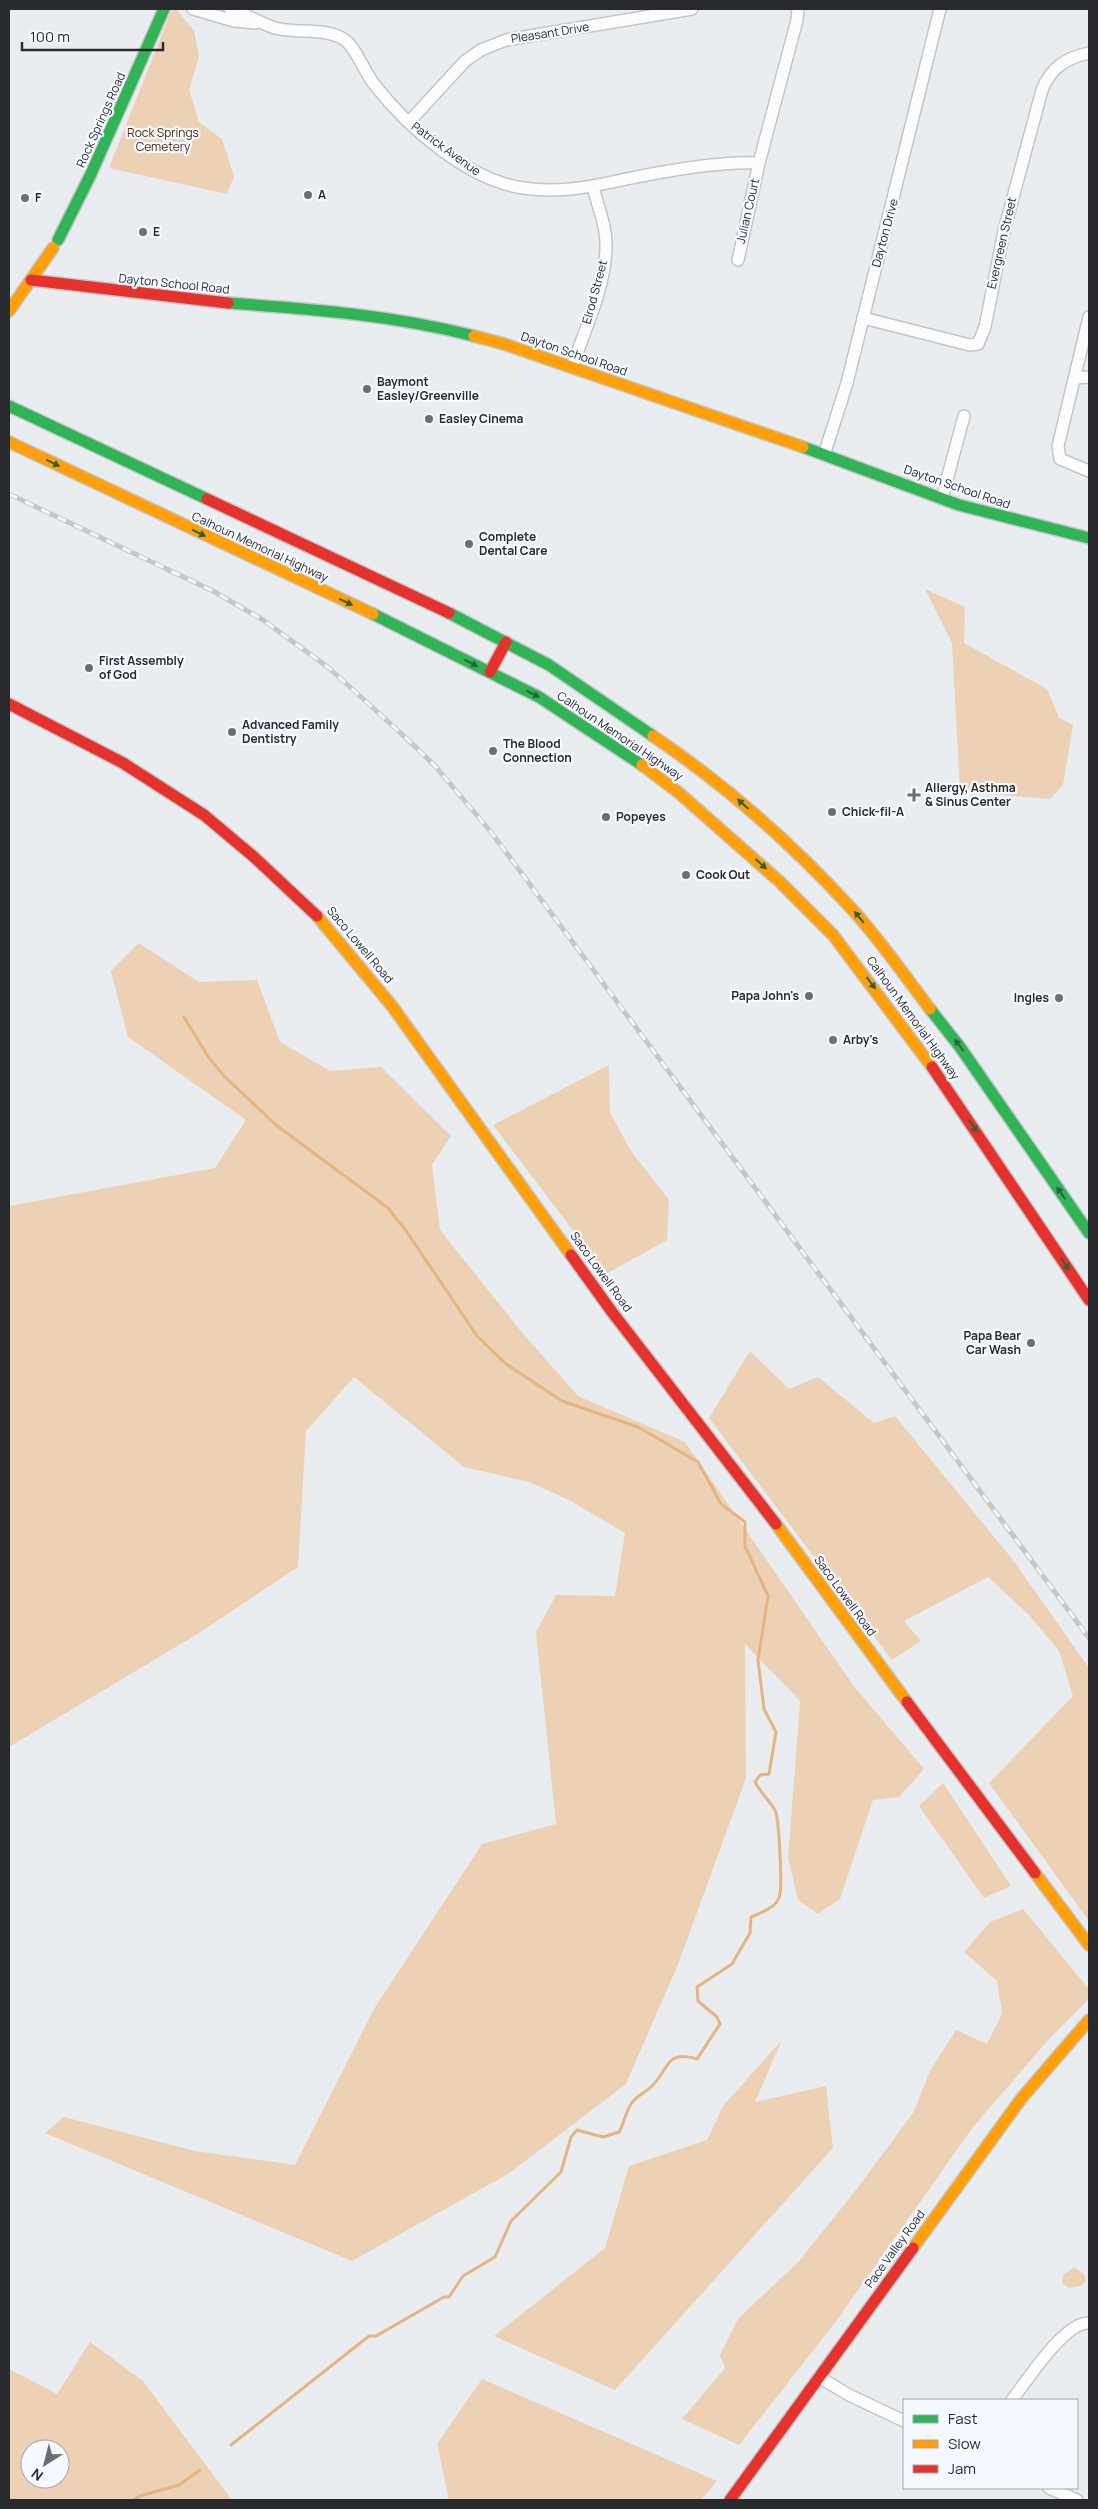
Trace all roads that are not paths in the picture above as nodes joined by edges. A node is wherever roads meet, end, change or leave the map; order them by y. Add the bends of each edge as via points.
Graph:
1 (164, 9) edge
2 (193, 9) edge
3 (230, 9) edge
4 (692, 9) edge
5 (798, 9) edge
6 (940, 9) edge
7 (262, 23) junction
8 (1089, 53) edge
9 (410, 122) junction
10 (759, 162) junction
11 (593, 187) junction
12 (738, 260) dead end
13 (32, 280) junction
14 (9, 311) edge
15 (1089, 317) edge
16 (863, 318) junction
17 (572, 366) junction
18 (1089, 377) edge
19 (1075, 378) junction
20 (9, 406) edge
21 (964, 416) dead end
22 (9, 442) edge
23 (824, 455) junction
24 (1089, 470) edge
25 (942, 498) junction
26 (1089, 538) edge
27 (506, 642) junction
28 (490, 672) junction
29 (9, 704) edge
30 (696, 765) junction
31 (683, 785) junction
32 (1089, 1233) edge
33 (1089, 1300) edge
34 (1089, 1946) edge
35 (1089, 2020) edge
36 (1089, 2323) edge
37 (819, 2377) junction
38 (1013, 2399) edge
39 (903, 2421) edge
40 (1052, 2489) edge
41 (730, 2500) edge
42 (1077, 2500) edge

1 - 13 main road, Rock Springs Road via 90,176 55,244
2 - 7 street, Patrick Avenue via 234,21
3 - 7 street, Patrick Avenue
4 - 9 street, Pleasant Drive via 506,40 481,50 465,61
5 - 10 street
6 - 16 street, Dayton Drive
7 - 9 street, Patrick Avenue via 284,30 337,35 348,42 374,85
8 - 16 street, Evergreen Street via 1068,58 1052,70 1042,90 978,344 970,345
9 - 11 street, Patrick Avenue via 476,172 500,184 554,192
10 - 11 street, Patrick Avenue via 722,164
10 - 12 street, Julian Court
11 - 17 street, Elrod Street via 605,230 606,248 598,289
13 - 14 main road, Rock Springs Road
13 - 17 main road, Dayton School Road via 194,300 350,312 430,325
15 - 19 street
16 - 23 street, Dayton Drive via 837,420
17 - 23 main road, Dayton School Road
18 - 19 street
19 - 24 street via 1058,446 1060,459
20 - 27 main road, Calhoun Memorial Highway via 395,586
21 - 25 street
22 -> 28 main road, Calhoun Memorial Highway
23 - 25 main road, Dayton School Road
25 - 26 main road, Dayton School Road via 1004,518
27 - 28 main road
27 - 30 main road, Calhoun Memorial Highway via 549,665
28 -> 31 main road, Calhoun Memorial Highway via 539,697
29 - 34 main road, Saco Lowell Road via 123,763 204,815 314,912 392,1006 612,1312 766,1510
30 - 31 main road
32 -> 30 main road, Calhoun Memorial Highway via 970,1070 930,1007 851,908 785,842
31 -> 33 main road, Calhoun Memorial Highway via 833,935 949,1084
35 - 37 main road, Pace Valley Road via 1021,2099
36 - 38 street via 1077,2326 1062,2338
37 - 39 street
37 - 41 main road, Pace Valley Road
40 - 42 street

